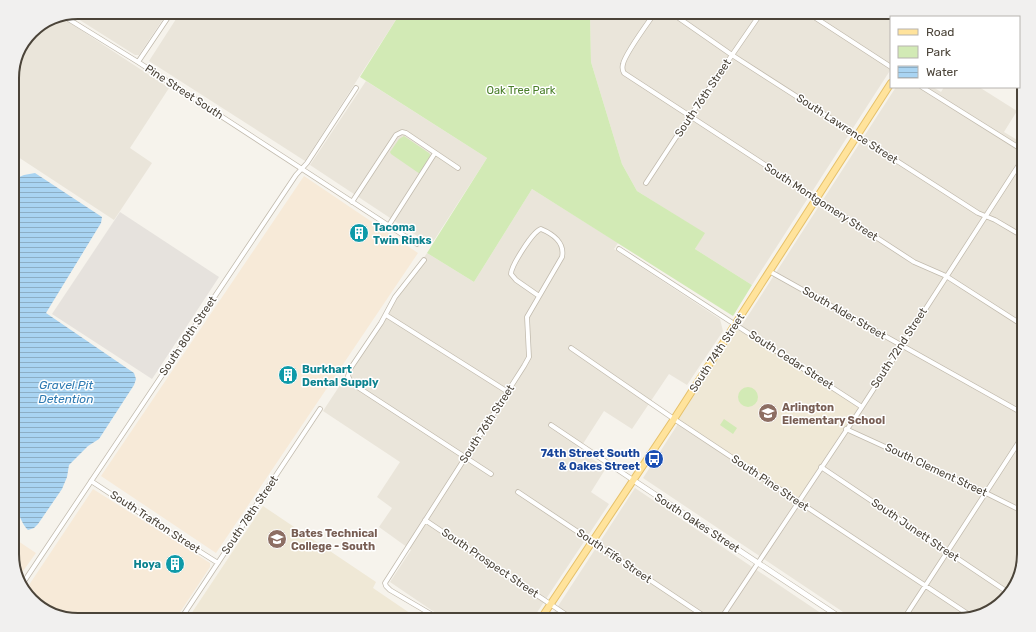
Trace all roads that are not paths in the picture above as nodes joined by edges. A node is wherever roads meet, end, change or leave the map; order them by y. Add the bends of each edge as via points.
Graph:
1 (167, 19) edge
2 (651, 19) edge
3 (680, 19) edge
4 (757, 19) edge
5 (817, 19) edge
6 (69, 20) edge
7 (732, 55) junction
8 (138, 62) junction
9 (890, 66) edge
10 (890, 85) edge
11 (356, 88) dead end
12 (924, 88) edge
13 (690, 116) junction
14 (857, 136) junction
15 (1017, 147) edge
16 (435, 153) junction
17 (302, 168) junction
18 (458, 168) dead end
19 (1017, 168) edge
20 (646, 183) dead end
21 (816, 198) junction
22 (352, 202) junction
23 (985, 216) junction
24 (389, 225) junction
25 (1017, 233) edge
26 (417, 244) dead end
27 (619, 249) dead end
28 (424, 260) dead end
29 (770, 271) junction
30 (946, 276) junction
31 (539, 296) junction
32 (386, 315) junction
33 (1017, 322) edge
34 (735, 324) junction
35 (900, 345) junction
36 (571, 348) dead end
37 (508, 392) junction
38 (862, 407) junction
39 (320, 409) dead end
40 (1017, 410) edge
41 (674, 418) junction
42 (551, 425) dead end
43 (846, 430) junction
44 (1017, 445) edge
45 (466, 458) junction
46 (821, 467) junction
47 (491, 474) dead end
48 (633, 480) junction
49 (91, 481) junction
50 (518, 492) dead end
51 (986, 493) junction
52 (798, 501) junction
53 (1017, 508) edge
54 (425, 520) junction
55 (592, 541) junction
56 (948, 552) junction
57 (218, 563) junction
58 (758, 563) junction
59 (25, 579) edge
60 (926, 586) junction
61 (1005, 590) edge
62 (550, 604) junction
63 (965, 612) edge
64 (185, 613) edge
65 (430, 613) edge
66 (544, 613) edge
67 (564, 613) edge
68 (700, 613) edge
69 (725, 613) edge
70 (833, 613) edge
71 (909, 613) edge

1 - 8 street
2 - 13 street, South Montgomery Street via 623,62 622,70
3 - 7 street, South Lawrence Street
4 - 7 street, South 76th Street
5 - 9 street
6 - 8 street, Pine Street South
7 - 13 street, South 76th Street
7 - 14 street, South Lawrence Street
8 - 17 street, Pine Street South
10 - 14 main road, South 74th Street
11 - 17 street, South 80th Street
12 - 15 street
13 - 20 street, South 76th Street
13 - 21 street, South Montgomery Street
14 - 21 main road, South 74th Street
14 - 23 street, South Lawrence Street
16 - 18 street
16 - 22 street via 406,133 396,135
16 - 24 street
17 - 22 street
17 - 49 street, South 80th Street
19 - 23 street, South 72nd Street
21 - 29 main road, South 74th Street
21 - 30 street, South Montgomery Street via 914,262
22 - 24 street
23 - 25 street, South Lawrence Street
23 - 30 street, South 72nd Street
24 - 26 street
27 - 34 street, South Cedar Street
28 - 32 street via 394,297
29 - 34 main road, South 74th Street
29 - 35 street, South Alder Street
30 - 33 street, South Montgomery Street
30 - 35 street, South 72nd Street
31 - 31 street, South 76th Street via 563,252 561,243 543,230 537,230 513,266 511,274
31 - 37 street, South 76th Street via 527,317 528,357
32 - 37 street
32 - 45 street via 348,374 349,380
34 - 38 street, South Cedar Street
34 - 41 main road, South 74th Street
35 - 38 street, South 72nd Street
35 - 40 street, South Alder Street
36 - 41 street, South Pine Street
37 - 45 street, South 76th Street
38 - 43 street, South 72nd Street
39 - 57 street, South 78th Street
41 - 48 main road, South 74th Street
41 - 52 street, South Pine Street
42 - 48 street, South Oakes Street
43 - 46 street, South 72nd Street
43 - 51 street, South Clement Street
44 - 51 street
45 - 47 street
45 - 54 street, South 76th Street
46 - 52 street, South 72nd Street
46 - 56 street, South Junett Street
48 - 55 main road, South 74th Street
48 - 58 street, South Oakes Street
49 - 57 street, South Trafton Street
49 - 59 street, South 80th Street
50 - 55 street, South Fife Street
51 - 53 street, South Clement Street
51 - 56 street
52 - 58 street, South 72nd Street
52 - 60 street, South Pine Street
54 - 62 street, South Prospect Street
54 - 65 street, South 76th Street via 385,583
55 - 62 main road, South 74th Street
55 - 68 street, South Fife Street
56 - 60 street
56 - 61 street, South Junett Street
57 - 64 street, South 78th Street
58 - 69 street, South 72nd Street
58 - 70 street, South Oakes Street
60 - 63 street, South Pine Street
60 - 71 street
62 - 66 main road, South 74th Street
62 - 67 street, South Prospect Street

